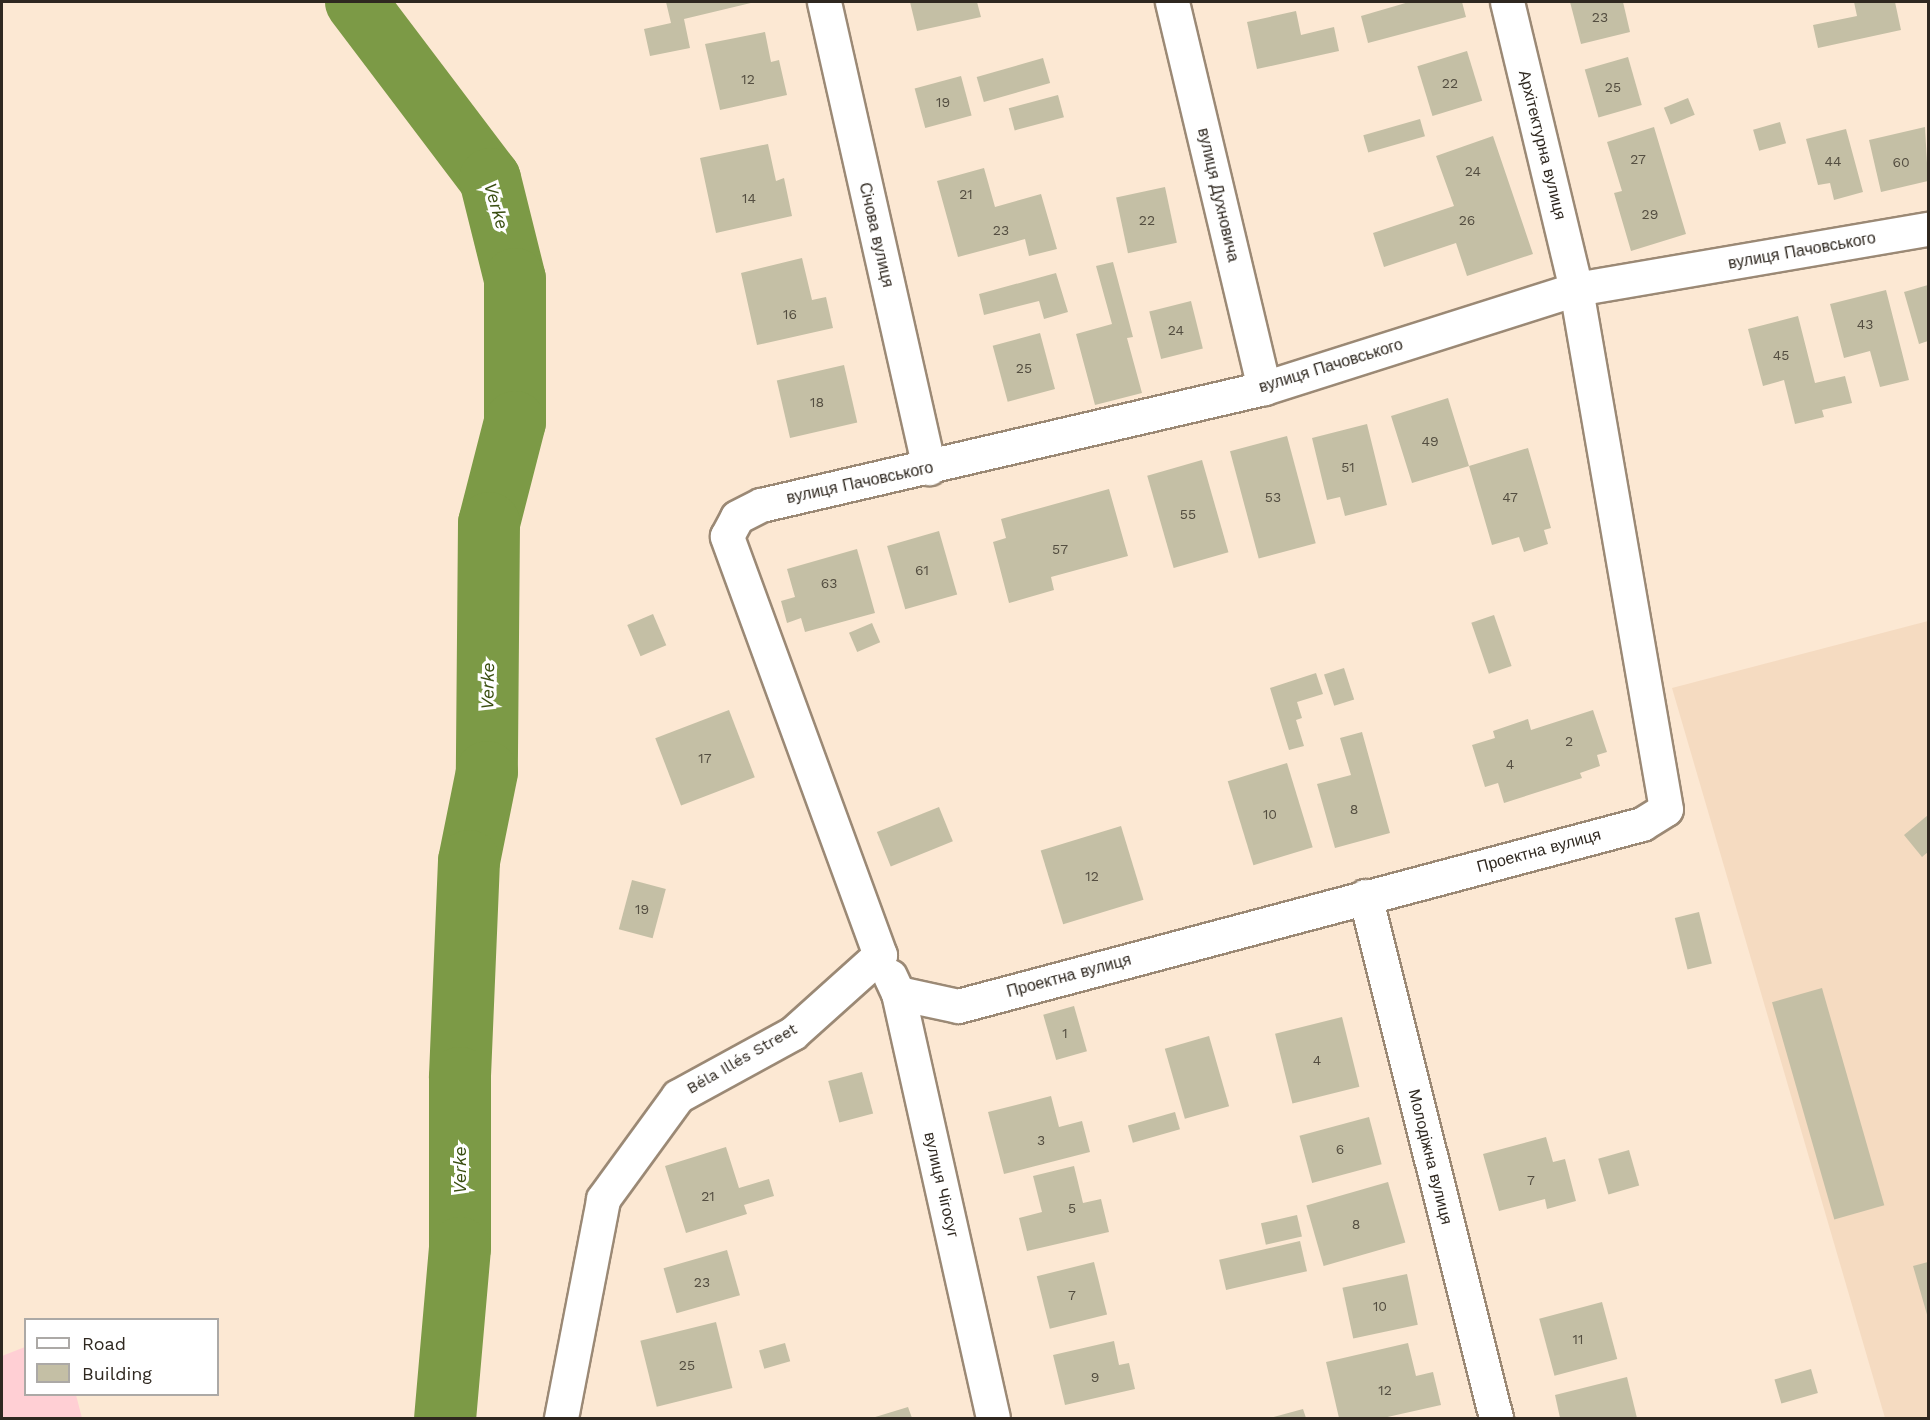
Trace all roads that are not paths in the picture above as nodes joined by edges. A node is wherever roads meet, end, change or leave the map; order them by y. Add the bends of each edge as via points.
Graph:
1 (824, 2) edge
2 (1172, 2) edge
3 (1507, 2) edge
4 (1929, 229) edge
5 (1576, 289) junction
6 (1264, 388) junction
7 (929, 468) junction
8 (1365, 896) junction
9 (880, 955) junction
10 (898, 993) junction
11 (561, 1419) edge
12 (993, 1419) edge
13 (1496, 1419) edge

1 - 7 street, Січова вулиця
2 - 6 street, вулиця Духновича
3 - 5 street, Архітектурна вулиця
4 - 5 street, вулиця Пачовського
5 - 6 street, вулиця Пачовського
5 - 8 street, Проектна вулиця via 1666,809 1642,824
6 - 7 street, вулиця Пачовського
7 - 9 street, вулиця Пачовського via 761,505 737,517 728,536
8 - 10 street, Проектна вулиця via 958,1006
8 - 13 street, Молодіжна вулиця
9 - 10 street, вулиця Чігосуг
9 - 11 street, Béla Illés Street via 793,1033 678,1096 603,1199
10 - 12 street, вулиця Чігосуг

